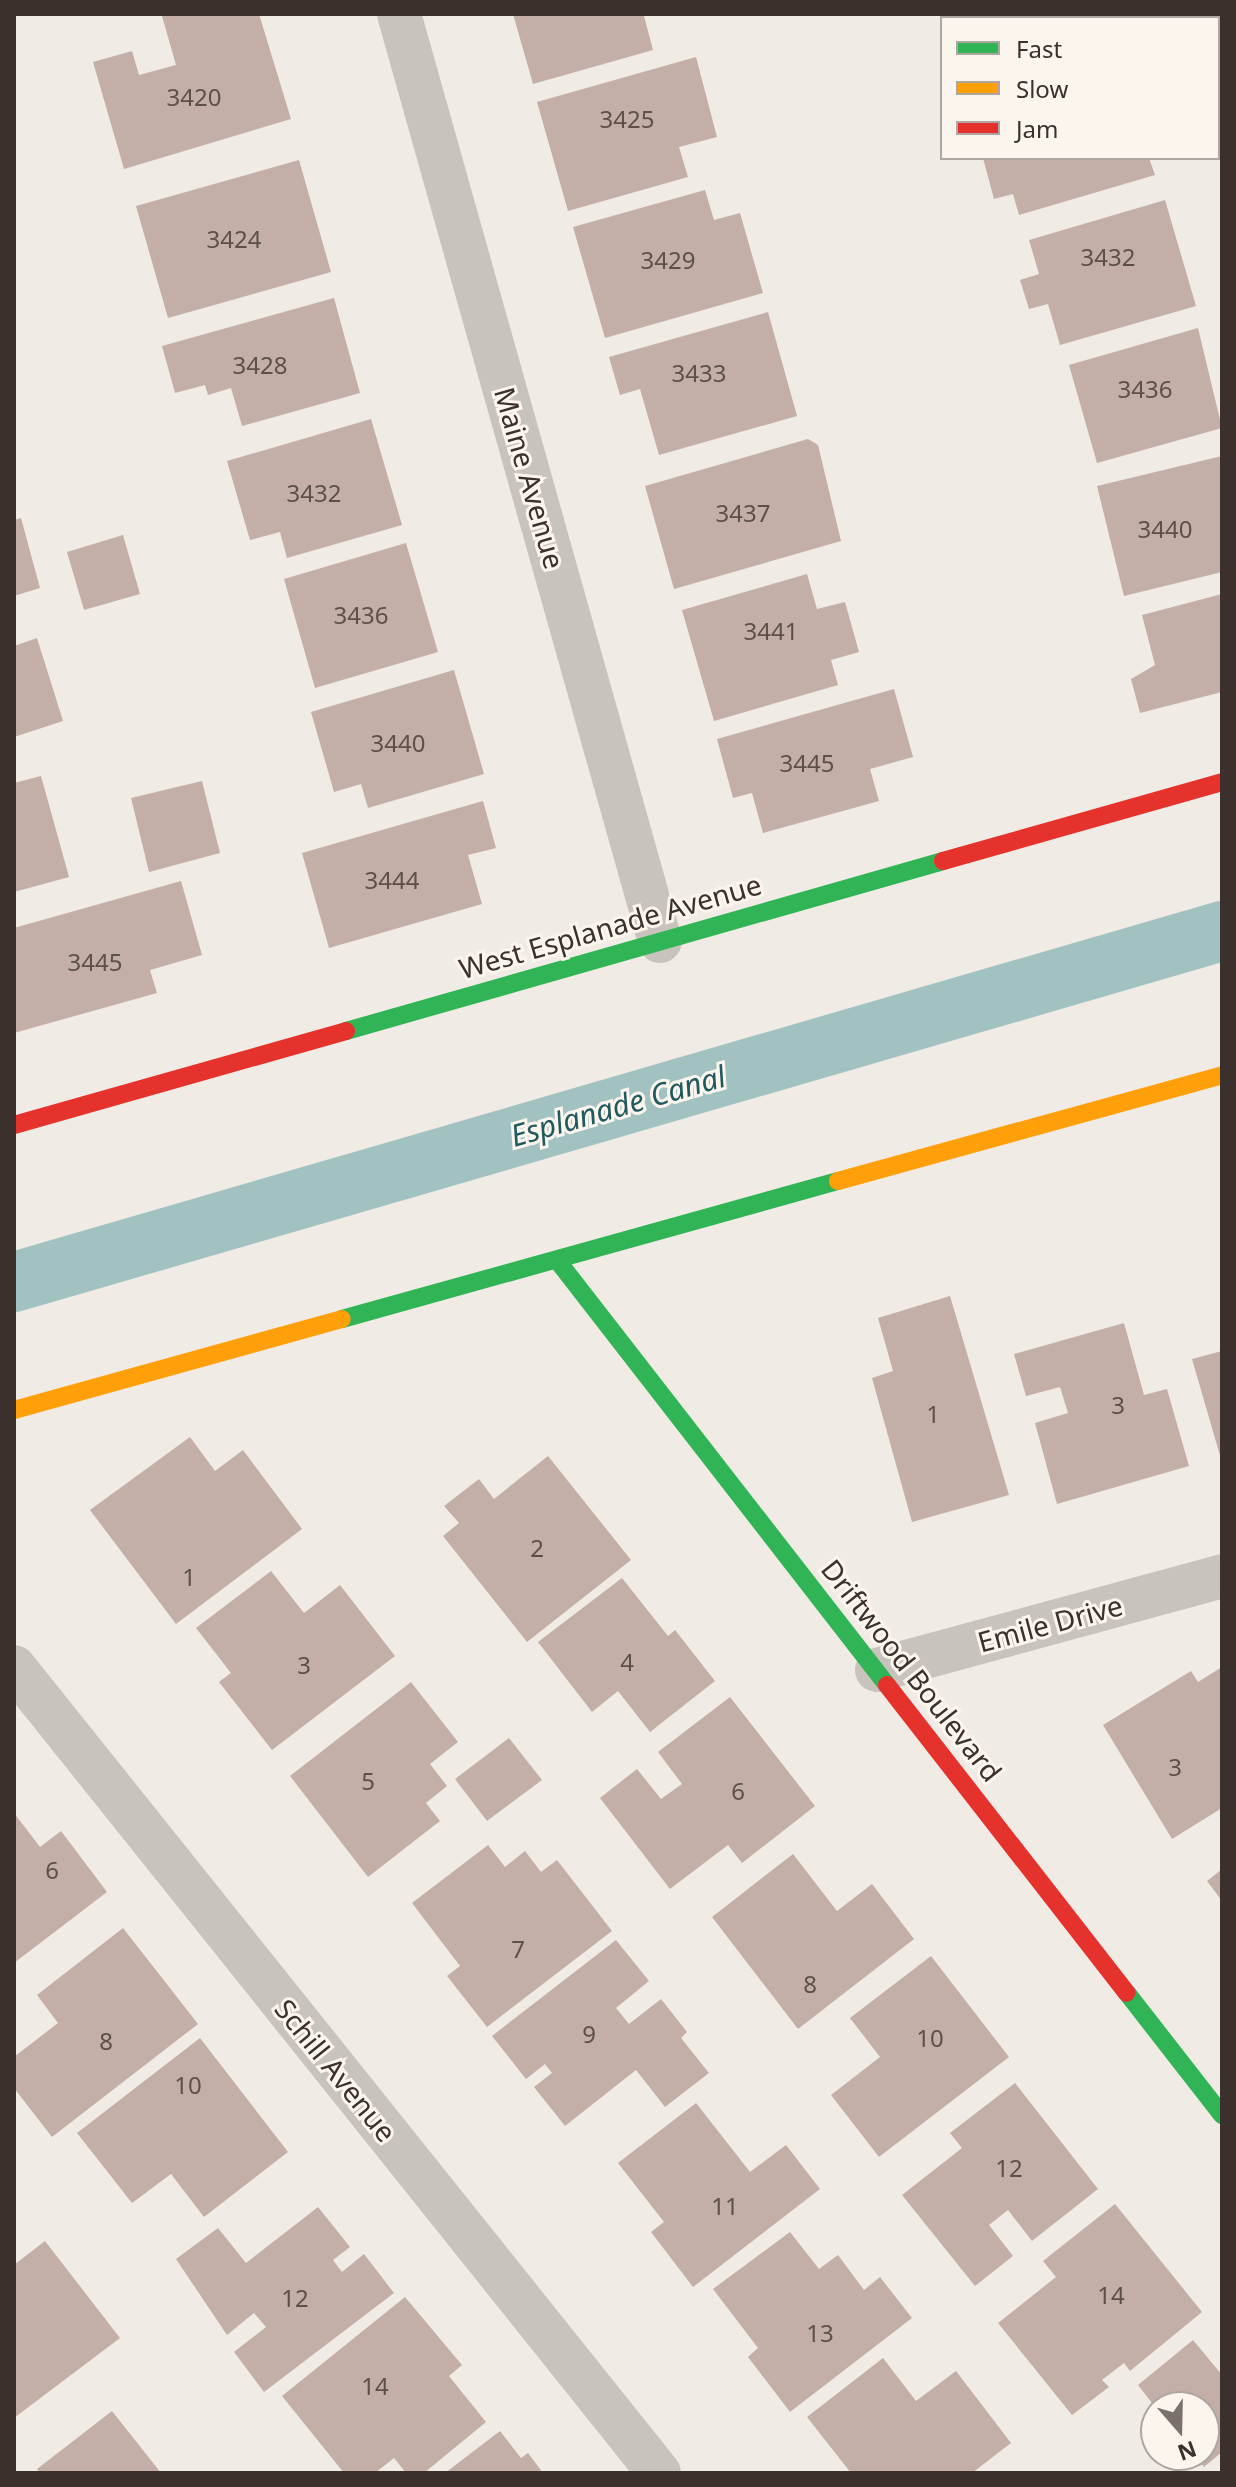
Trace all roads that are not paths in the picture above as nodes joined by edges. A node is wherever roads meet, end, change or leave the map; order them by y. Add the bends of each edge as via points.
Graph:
1 (399, 14) edge
2 (1222, 782) edge
3 (660, 941) junction
4 (1222, 1075) edge
5 (14, 1125) edge
6 (557, 1260) junction
7 (14, 1410) edge
8 (1222, 1576) edge
9 (14, 1667) edge
10 (877, 1670) junction
11 (1222, 2115) edge
12 (659, 2473) edge

1 - 3 street, Maine Avenue
2 - 3 main road, West Esplanade Avenue
3 - 5 main road, West Esplanade Avenue
4 - 6 main road
6 - 7 main road
6 - 10 main road, Driftwood Boulevard
8 - 10 street, Emile Drive
9 - 12 street, Schill Avenue
10 - 11 main road, Driftwood Boulevard

